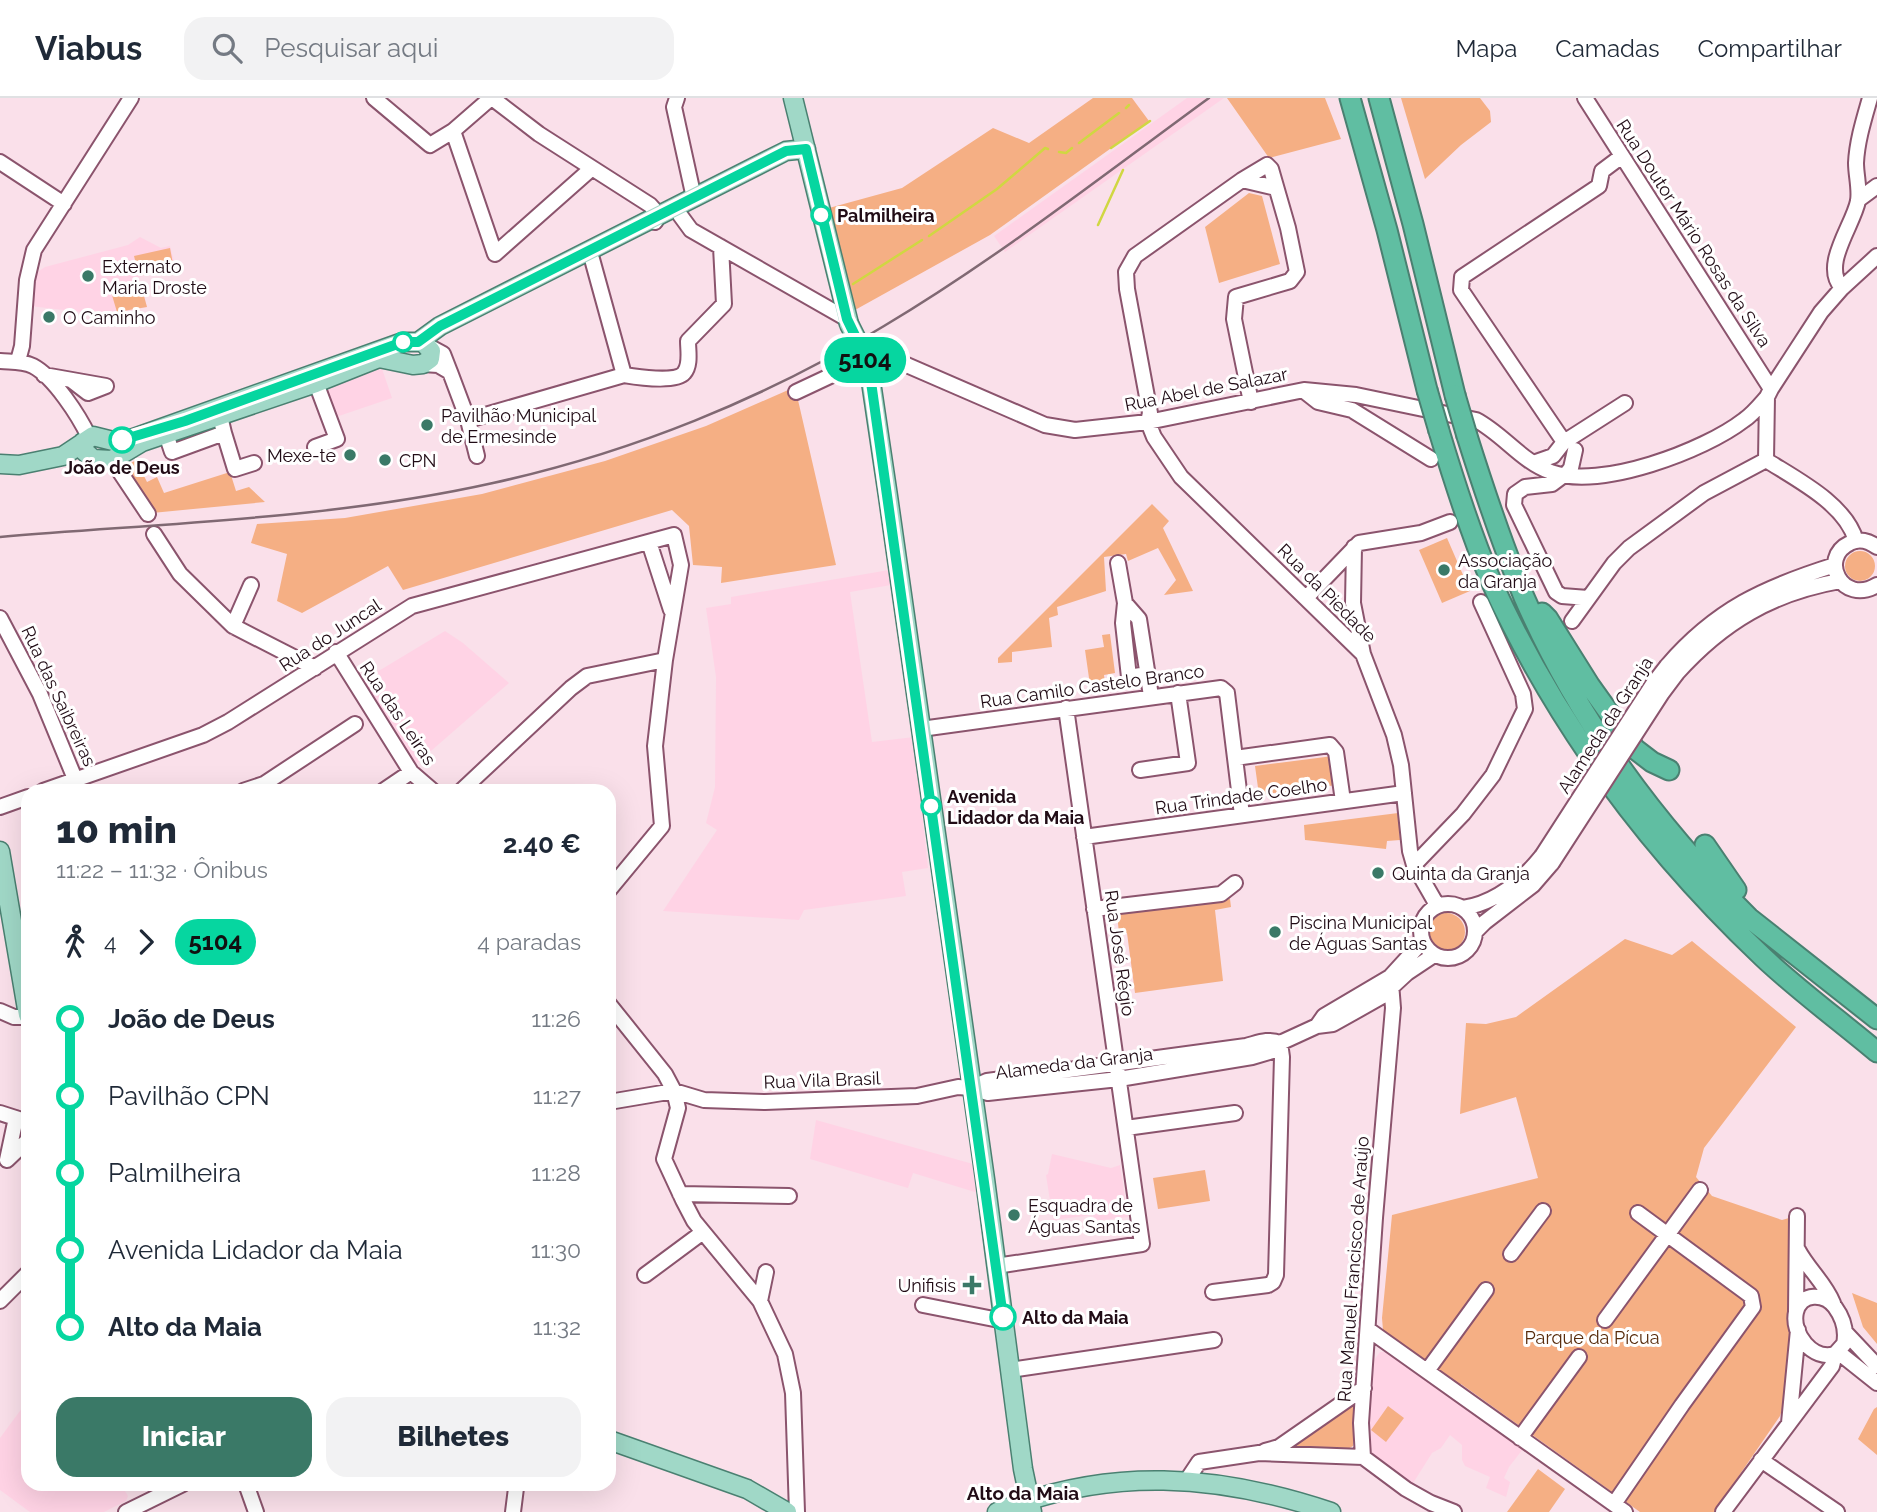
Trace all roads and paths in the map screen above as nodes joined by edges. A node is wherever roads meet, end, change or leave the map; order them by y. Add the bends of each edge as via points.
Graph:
1 (374, 98) edge
2 (491, 98) edge
3 (677, 98) edge
4 (793, 98) edge
5 (1350, 98) edge
6 (1379, 98) edge
7 (1585, 98) edge
8 (1870, 98) edge
9 (127, 100) edge
10 (453, 131) junction
11 (806, 149) junction
12 (1622, 156) junction
13 (0, 162) edge
14 (591, 169) junction
15 (1242, 180) junction
16 (1877, 186) edge
17 (1276, 188) junction
18 (694, 198) junction
19 (1858, 200) junction
20 (64, 204) junction
21 (659, 215) junction
22 (680, 215) junction
23 (628, 241) junction
24 (721, 247) junction
25 (1877, 256) edge
26 (592, 259) junction
27 (1836, 263) junction
28 (1847, 284) junction
29 (1828, 305) junction
30 (848, 321) junction
31 (425, 349) junction
32 (864, 354) junction
33 (0, 361) edge
34 (18, 361) junction
35 (44, 375) junction
36 (624, 375) junction
37 (325, 377) junction
38 (71, 380) dead end
39 (1304, 390) junction
40 (796, 392) dead end
41 (1251, 402) junction
42 (1625, 403) dead end
43 (1760, 412) junction
44 (468, 419) junction
45 (1149, 422) junction
46 (222, 425) junction
47 (86, 440) junction
48 (1569, 446) junction
49 (315, 447) dead end
50 (113, 453) junction
51 (477, 456) dead end
52 (93, 458) junction
53 (1430, 459) dead end
54 (1766, 460) junction
55 (254, 463) dead end
56 (1533, 463) junction
57 (0, 464) edge
58 (0, 471) edge
59 (1562, 475) junction
60 (1598, 475) junction
61 (148, 514) dead end
62 (1450, 522) dead end
63 (154, 534) dead end
64 (1856, 541) junction
65 (649, 542) junction
66 (1354, 547) junction
67 (1877, 547) edge
68 (1118, 563) dead end
69 (1835, 565) junction
70 (1840, 581) junction
71 (251, 585) dead end
72 (1877, 585) edge
73 (1525, 597) junction
74 (1306, 598) junction
75 (1588, 598) junction
76 (1481, 602) dead end
77 (673, 614) junction
78 (0, 618) edge
79 (1572, 621) dead end
80 (233, 626) junction
81 (336, 652) junction
82 (1363, 654) junction
83 (665, 660) junction
84 (315, 668) junction
85 (1672, 670) junction
86 (1178, 693) junction
87 (1151, 696) junction
88 (1066, 708) junction
89 (355, 724) dead end
90 (921, 729) junction
91 (1235, 758) junction
92 (1140, 770) dead end
93 (1669, 770) dead end
94 (411, 772) junction
95 (79, 784) edge
96 (81, 784) edge
97 (264, 784) edge
98 (393, 784) edge
99 (425, 784) edge
100 (468, 784) edge
101 (1404, 793) junction
102 (21, 800) edge
103 (1343, 801) junction
104 (0, 807) edge
105 (1242, 815) junction
106 (1084, 837) junction
107 (1705, 845) dead end
108 (0, 851) edge
109 (1547, 860) junction
110 (1414, 865) junction
111 (616, 882) edge
112 (1235, 883) dead end
113 (1437, 905) junction
114 (1463, 908) junction
115 (1094, 909) junction
116 (1475, 932) junction
117 (1422, 942) junction
118 (1793, 953) junction
119 (1434, 955) junction
120 (21, 975) edge
121 (1390, 983) junction
122 (0, 1011) edge
123 (616, 1013) edge
124 (21, 1016) edge
125 (1877, 1019) edge
126 (1853, 1031) junction
127 (1280, 1043) junction
128 (1877, 1046) edge
129 (1877, 1052) edge
130 (1118, 1072) junction
131 (971, 1088) junction
132 (674, 1091) junction
133 (616, 1101) edge
134 (0, 1113) edge
135 (1235, 1113) dead end
136 (21, 1120) edge
137 (21, 1123) edge
138 (1126, 1128) junction
139 (21, 1147) edge
140 (1700, 1190) dead end
141 (680, 1194) junction
142 (789, 1196) dead end
143 (1543, 1211) dead end
144 (1638, 1213) dead end
145 (1797, 1216) dead end
146 (703, 1233) junction
147 (1667, 1234) junction
148 (1797, 1249) junction
149 (1511, 1254) dead end
150 (996, 1266) junction
151 (645, 1275) dead end
152 (21, 1279) edge
153 (745, 1282) junction
154 (1486, 1290) dead end
155 (1213, 1293) dead end
156 (1, 1297) edge
157 (760, 1301) junction
158 (1833, 1304) junction
159 (923, 1305) dead end
160 (1797, 1311) junction
161 (1605, 1320) dead end
162 (1004, 1321) junction
163 (1798, 1329) junction
164 (1369, 1330) junction
165 (1845, 1332) junction
166 (1213, 1340) dead end
167 (1836, 1353) junction
168 (1579, 1357) dead end
169 (1877, 1366) edge
170 (1010, 1370) junction
171 (1427, 1371) junction
172 (1877, 1383) edge
173 (1364, 1388) junction
174 (1788, 1425) junction
175 (1520, 1438) junction
176 (616, 1442) edge
177 (1259, 1453) junction
178 (1363, 1457) junction
179 (1761, 1460) junction
180 (1187, 1480) junction
181 (168, 1491) edge
182 (248, 1491) edge
183 (516, 1491) edge
184 (1031, 1505) edge
185 (1620, 1508) edge
186 (127, 1512) edge
187 (256, 1512) edge
188 (513, 1512) edge
189 (787, 1512) edge
190 (797, 1512) edge
191 (997, 1512) edge
192 (1331, 1512) edge
193 (1454, 1512) edge
194 (1723, 1512) edge
195 (1837, 1512) edge

1 - 10 street via 430,145
2 - 10 street
2 - 14 street
3 - 18 street via 674,107
4 - 11 main road
5 - 126 highway, bridge via 1463,510 1524,648 1572,732 1679,872 1772,965
6 - 73 highway, bridge via 1466,436
7 - 12 street, Rua Doutor Mário Rosas da Silva
8 - 19 street via 1856,162
9 - 20 street
10 - 14 street via 495,254
11 - 18 main road via 786,151
11 - 22 main road
11 - 30 main road
12 - 43 street, Rua Doutor Mário Rosas da Silva
12 - 48 street via 1602,171 1599,186 1462,276 1461,290
13 - 20 street
14 - 21 street
15 - 17 street
15 - 17 street via 1267,165
15 - 45 street via 1135,256 1126,272
16 - 19 street
17 - 41 street via 1297,272 1290,281 1236,297 1234,319
18 - 21 main road
19 - 27 street
20 - 34 street via 30,261
21 - 23 street via 654,224
21 - 31 main road via 440,326
22 - 23 main road
22 - 24 street via 691,230
23 - 26 main road
24 - 30 street
24 - 36 street via 724,304 688,341 685,373 678,378
25 - 28 street
26 - 31 main road via 456,326
26 - 36 street
27 - 28 street via 1838,283
27 - 29 street
28 - 29 street
29 - 43 street
30 - 32 main road, bridge
31 - 37 main road
31 - 44 street via 450,372
32 - 40 street
32 - 45 street, Rua Abel de Salazar via 879,353 1045,425 1075,430
32 - 90 main road
33 - 34 street
34 - 35 street
35 - 38 street
35 - 47 street via 81,420
36 - 44 street
37 - 46 main road
37 - 49 street via 337,439
37 - 50 main road via 142,435
39 - 41 street, Rua Abel de Salazar
39 - 53 street via 1318,402 1352,410
39 - 56 street, Rua Abel de Salazar via 1356,395 1466,417 1486,425
41 - 45 street, Rua Abel de Salazar
42 - 48 street
43 - 54 street
43 - 60 street, Rua Abel de Salazar via 1713,440 1646,466
44 - 51 street
45 - 74 street, Rua da Piedade via 1181,477
46 - 50 main road via 166,434
46 - 55 street via 235,469
47 - 50 main road via 98,436
47 - 52 main road via 83,450
47 - 57 main road via 63,457
48 - 56 street
48 - 59 street via 1571,468
48 - 60 street
50 - 52 main road
50 - 61 street
52 - 58 main road via 46,470
54 - 64 street via 1836,509
54 - 75 street via 1704,493 1629,548
56 - 59 street, Rua Abel de Salazar
59 - 60 street, Rua Abel de Salazar
59 - 75 street via 1552,484 1525,487 1515,494 1514,505 1556,592
62 - 66 street
63 - 80 street via 180,574
64 - 67 street
64 - 69 street via 1841,549
65 - 77 street
65 - 77 street, Rua do Juncal via 674,535 681,565
65 - 81 street, Rua do Juncal via 412,606
66 - 74 street
66 - 82 street via 1353,603
68 - 87 street via 1125,603 1139,619
69 - 70 street
69 - 85 street, Alameda da Granja via 1779,583 1741,602 1711,623
70 - 72 street, Alameda da Granja via 1862,591
70 - 85 street, Alameda da Granja via 1796,590 1746,614
71 - 80 street
73 - 93 highway via 1548,619 1635,748
73 - 118 highway via 1577,701 1633,781 1731,901
74 - 82 street, Rua da Piedade
75 - 79 street
76 - 110 street via 1523,694 1525,709 1493,775
77 - 83 street
78 - 95 street, Rua das Saibreiras via 40,694
80 - 84 street
81 - 84 street, Rua do Juncal
81 - 94 street, Rua das Leiras
82 - 101 street, Rua da Piedade via 1394,735
83 - 100 street via 587,676
83 - 111 street via 654,746 662,826
84 - 96 street, Rua do Juncal via 203,734
85 - 109 street, Alameda da Granja, bridge via 1662,693
86 - 87 street, Rua Camilo Castelo Branco
86 - 91 street, Rua Camilo Castelo Branco via 1221,688 1227,693
86 - 92 street via 1188,763
87 - 88 street, Rua Camilo Castelo Branco
88 - 90 street, Rua Camilo Castelo Branco
88 - 106 street, Rua José Régio
89 - 97 street
90 - 131 main road
91 - 103 street via 1330,745 1336,752
91 - 105 street, Rua Camilo Castelo Branco
94 - 98 street
94 - 99 street, Rua das Leiras
101 - 103 street, Rua Trindade Coelho
101 - 110 street, Rua da Piedade
102 - 104 street
103 - 105 street, Rua Trindade Coelho
105 - 106 street, Rua Trindade Coelho
106 - 115 street, Rua José Régio
107 - 118 highway via 1730,883
108 - 120 main road
109 - 114 street, Alameda da Granja via 1496,898
109 - 116 street, Alameda da Granja via 1533,885
110 - 113 street, Rua da Piedade
112 - 115 street via 1221,894
113 - 114 street, Alameda da Granja
113 - 117 street, Alameda da Granja via 1421,925
114 - 116 street via 1470,914
115 - 130 street, Rua José Régio
116 - 119 street, Alameda da Granja via 1469,949 1461,955
117 - 119 street
117 - 121 street, Alameda da Granja
118 - 125 highway
119 - 121 street, Alameda da Granja
121 - 127 street, Alameda da Granja via 1381,997 1333,1024 1317,1026
121 - 164 street, Rua Manuel Francisco de Araújo via 1393,1011
122 - 124 street
123 - 132 street
126 - 128 highway
126 - 129 highway
127 - 130 street, Alameda da Granja via 1264,1041
127 - 155 street via 1276,1275 1268,1284
130 - 131 street, Alameda da Granja via 987,1081
130 - 138 street, Rua José Régio
131 - 132 street, Rua Vila Brasil via 917,1096 765,1102 704,1100
131 - 150 main road
132 - 133 street
132 - 141 street via 678,1108 664,1159
134 - 136 street
135 - 138 street
137 - 139 street via 7,1160
138 - 150 street, Rua José Régio via 1142,1244
140 - 147 street
141 - 142 street
141 - 146 street
143 - 149 street
144 - 147 street
145 - 148 street
146 - 151 street
146 - 153 street
147 - 161 street
147 - 185 street via 1751,1296 1753,1307 1682,1405
148 - 158 street
148 - 160 street
150 - 162 main road
152 - 156 street
153 - 157 street
153 - 157 street via 766,1272
154 - 171 street
157 - 190 street via 791,1378
158 - 160 street via 1812,1296
158 - 165 street
159 - 162 street
160 - 163 street
162 - 170 main road
163 - 167 street via 1816,1353
163 - 174 street
164 - 171 street
164 - 173 street, Rua Manuel Francisco de Araújo
165 - 167 street via 1844,1344
165 - 169 street
166 - 170 street
167 - 172 street
167 - 174 street via 1832,1366
168 - 175 street
170 - 184 main road
171 - 175 street
173 - 177 street via 1279,1447
173 - 178 street, Rua Manuel Francisco de Araújo
174 - 179 street
175 - 185 street
176 - 189 main road via 747,1489
177 - 178 street
177 - 180 street via 1199,1462
178 - 193 street via 1406,1489
179 - 194 street
179 - 195 street
180 - 184 main road via 1101,1483
180 - 192 main road via 1284,1497
181 - 186 street
182 - 187 street
183 - 188 street
184 - 191 main road

